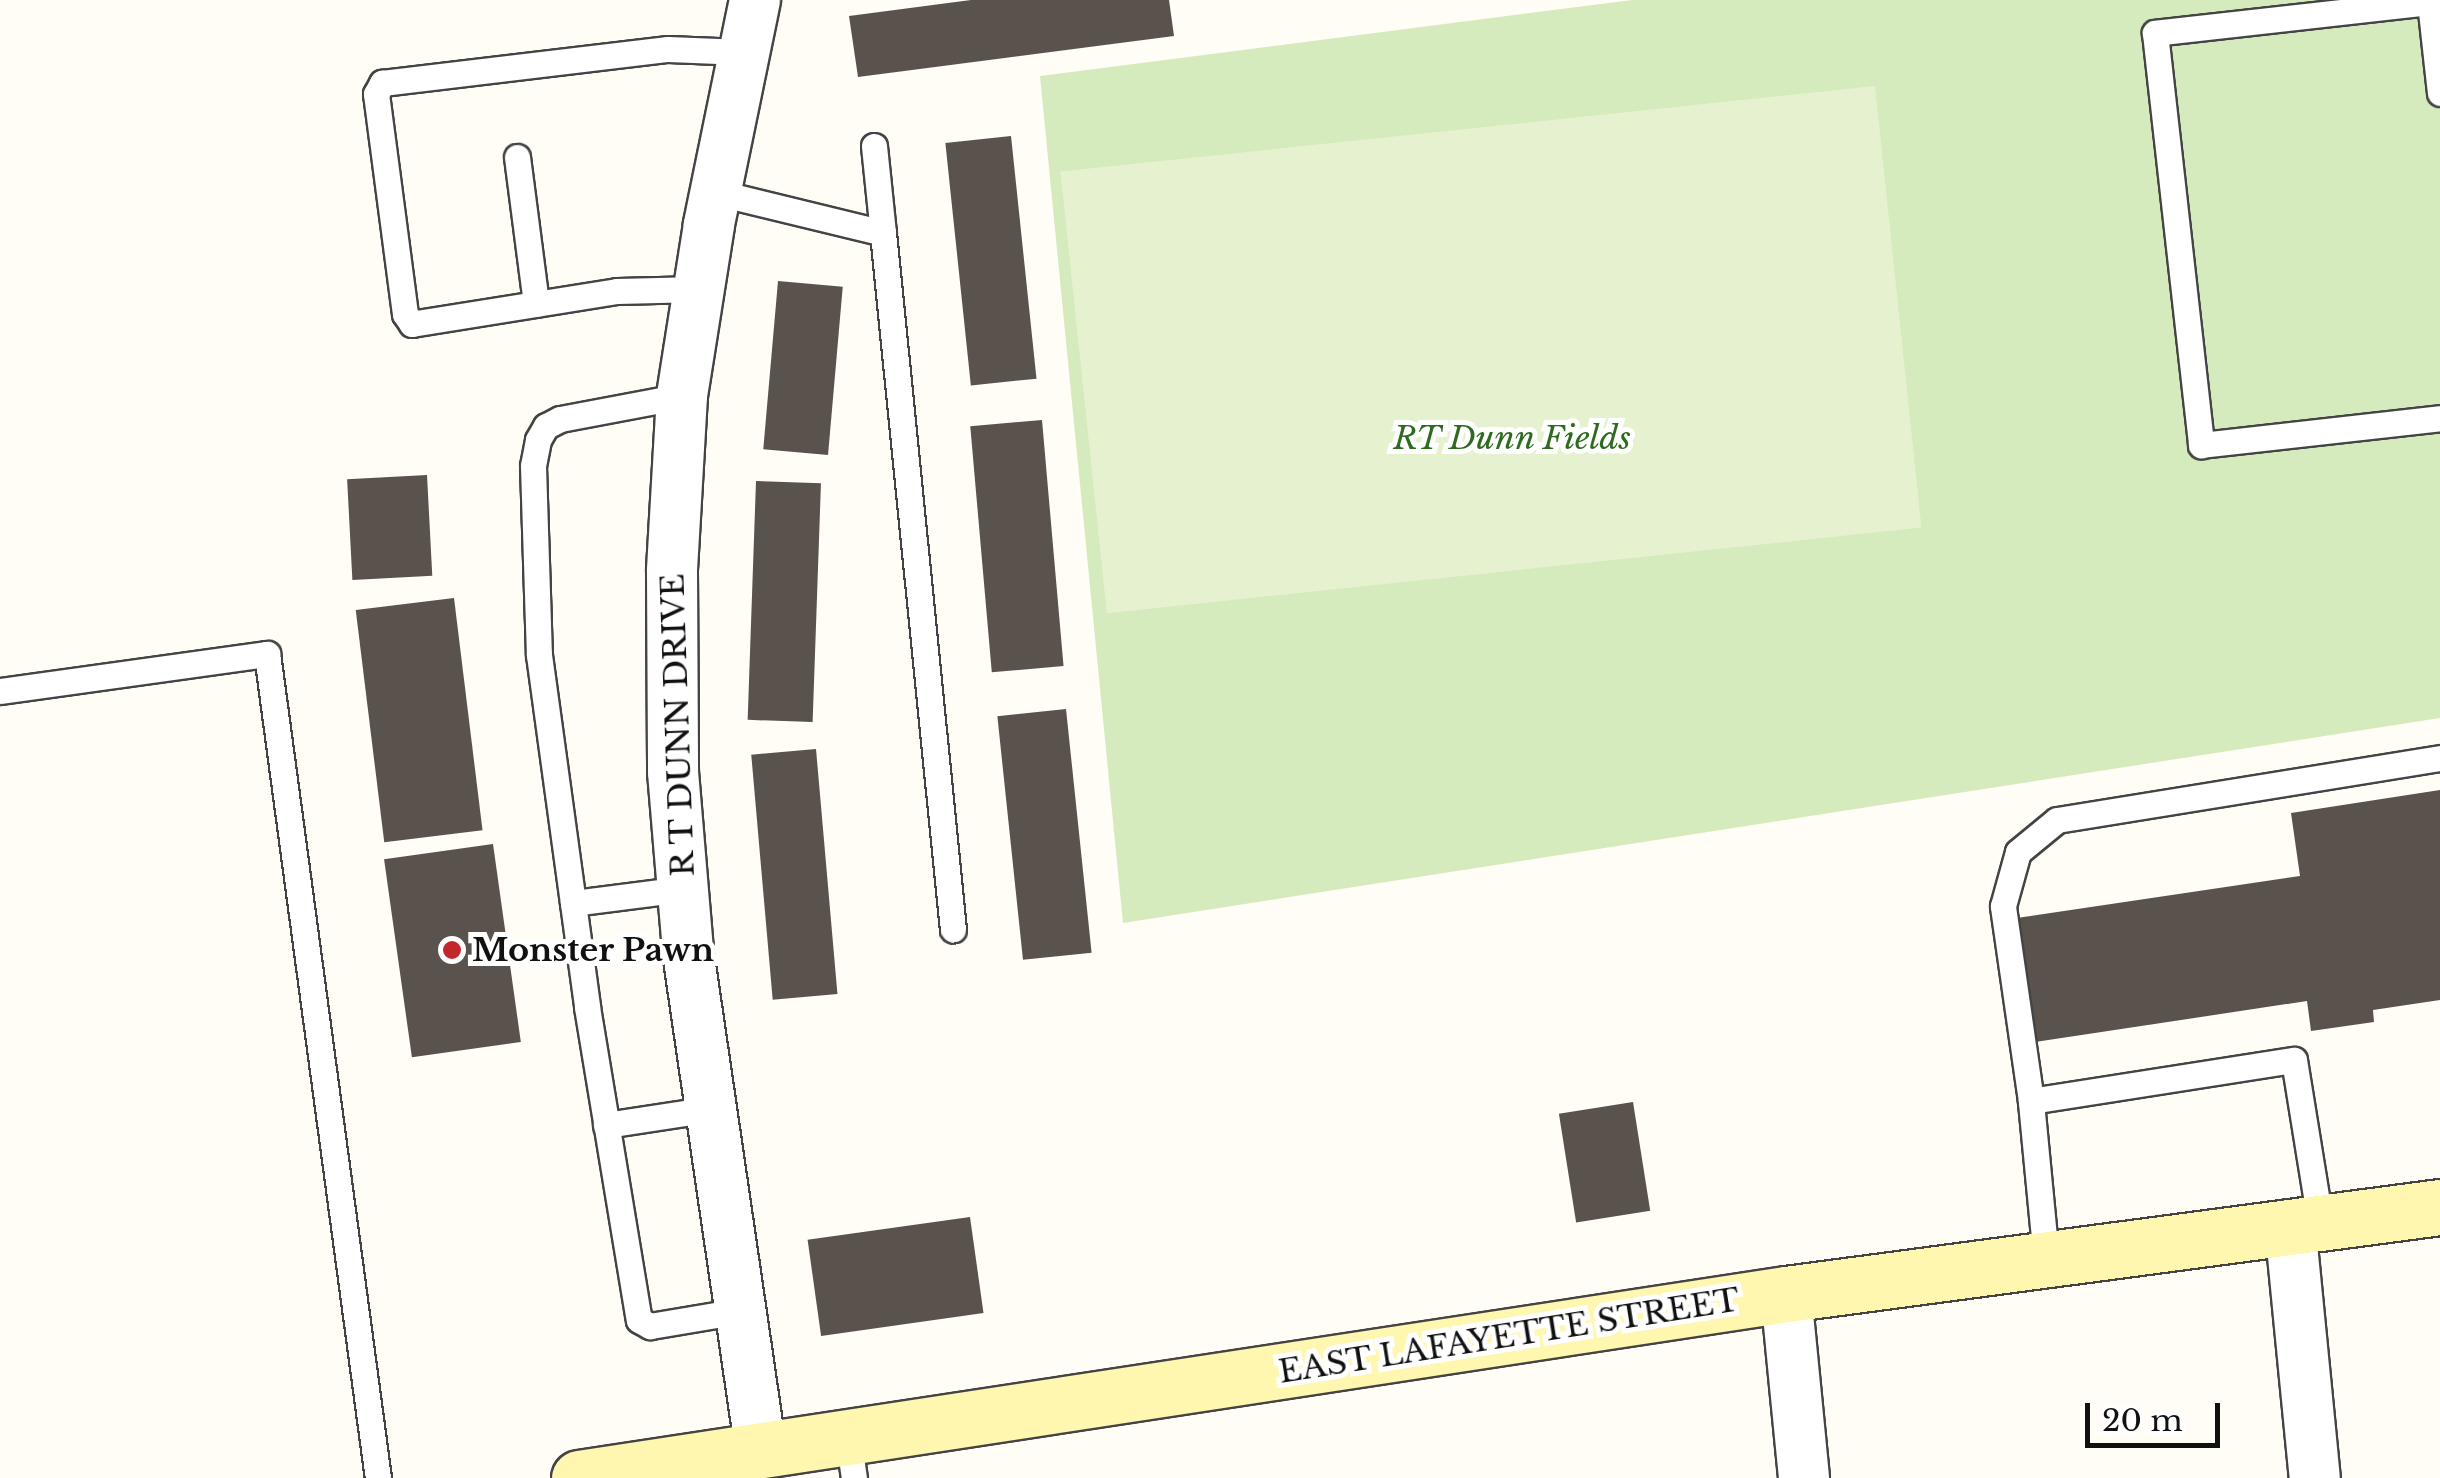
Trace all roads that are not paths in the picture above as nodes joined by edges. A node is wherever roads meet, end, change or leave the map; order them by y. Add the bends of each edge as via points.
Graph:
1 (754, 0) edge
2 (743, 52) junction
3 (2440, 92) edge
4 (874, 146) dead end
5 (517, 156) dead end
6 (715, 192) junction
7 (883, 233) junction
8 (698, 289) junction
9 (536, 304) junction
10 (682, 396) junction
11 (2440, 418) edge
12 (0, 691) edge
13 (2440, 758) edge
14 (683, 889) junction
15 (572, 903) junction
16 (953, 929) dead end
17 (2031, 1102) junction
18 (711, 1109) junction
19 (606, 1125) junction
20 (2440, 1206) edge
21 (2305, 1223) junction
22 (2046, 1258) junction
23 (1786, 1294) junction
24 (740, 1311) junction
25 (761, 1451) junction
26 (851, 1458) edge
27 (378, 1478) edge
28 (579, 1478) edge
29 (1804, 1478) edge
30 (2315, 1478) edge

1 - 2 street, R T DUNN DRIVE
2 - 6 street, R T DUNN DRIVE
2 - 9 lane via 668,48 378,87 404,314 422,326
3 - 11 lane via 2430,2 2155,33 2201,444
4 - 7 lane
5 - 9 lane
6 - 7 lane
6 - 8 street, R T DUNN DRIVE
7 - 16 lane
8 - 9 lane via 617,291
8 - 10 street, R T DUNN DRIVE
10 - 14 street, R T DUNN DRIVE via 672,590 673,772
10 - 15 lane via 560,419 538,440 533,466 540,655
12 - 27 lane via 267,654
13 - 17 lane via 2057,820 2018,852 2003,906
14 - 15 lane
14 - 18 street, R T DUNN DRIVE
15 - 19 lane
17 - 21 lane via 2294,1060
17 - 22 lane
18 - 19 lane
18 - 24 street, R T DUNN DRIVE
19 - 24 lane via 639,1320 650,1326
20 - 21 street, EAST LAFAYETTE STREET
21 - 22 street, EAST LAFAYETTE STREET
21 - 30 street
22 - 23 street, EAST LAFAYETTE STREET
23 - 26 street, EAST LAFAYETTE STREET
23 - 29 street
24 - 25 street, R T DUNN DRIVE
25 - 26 street, EAST LAFAYETTE STREET
25 - 28 street, EAST LAFAYETTE STREET

